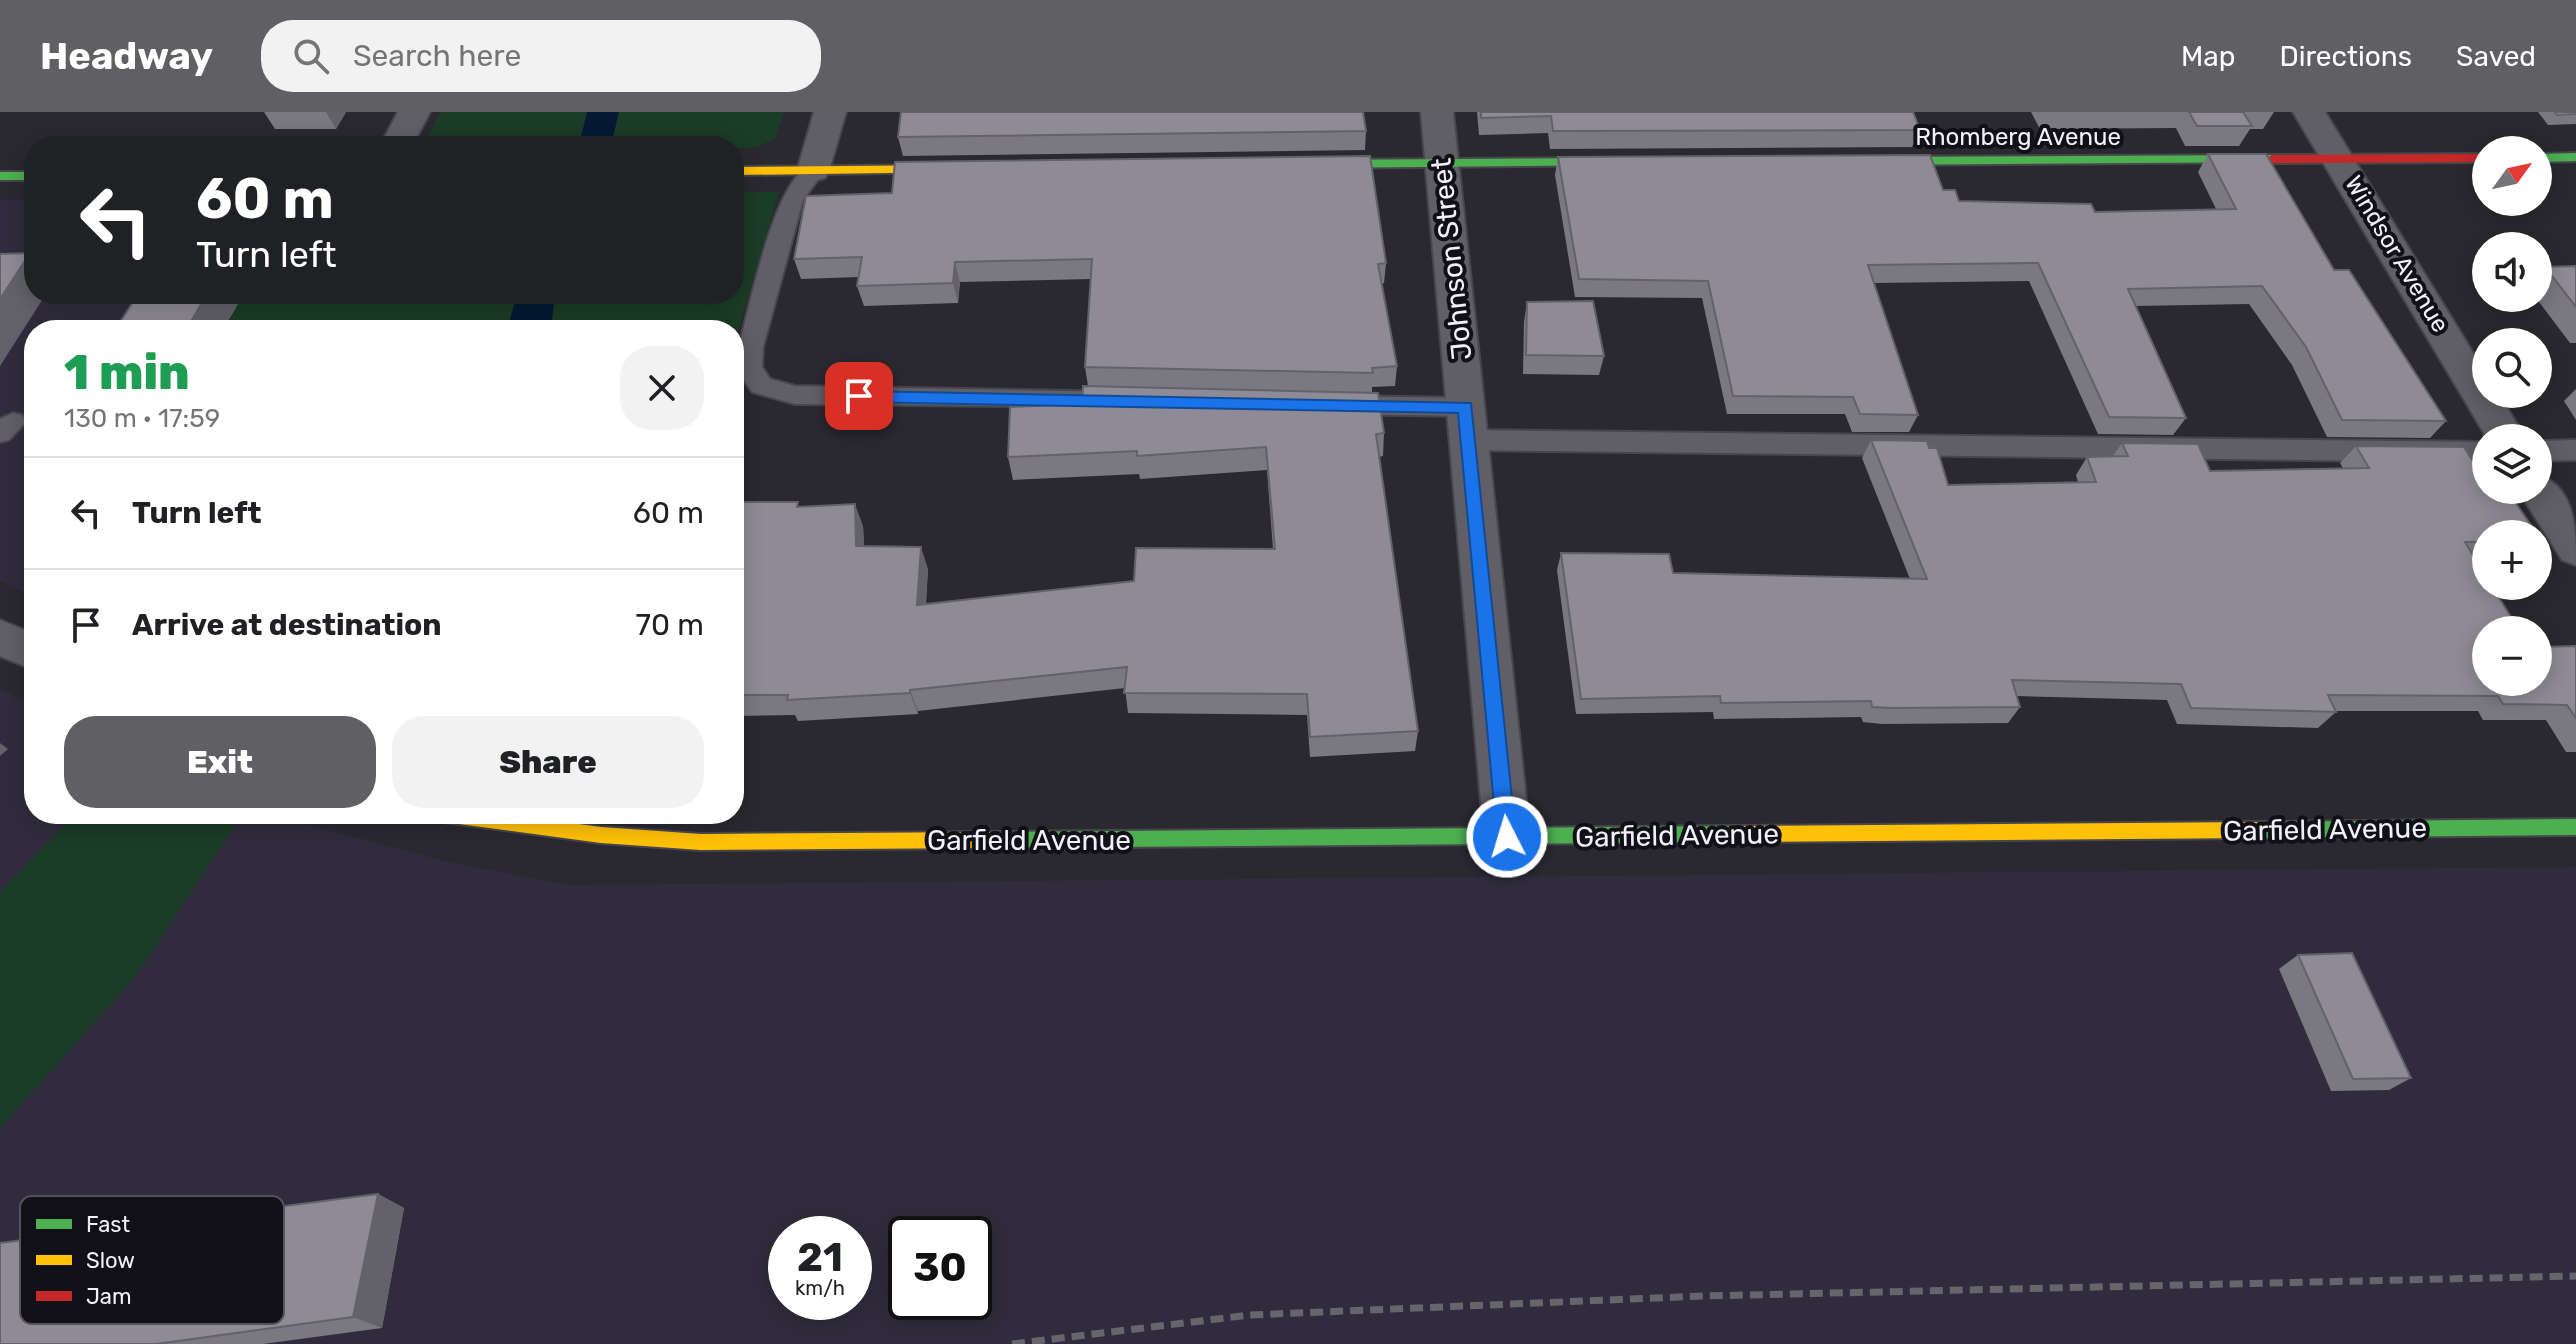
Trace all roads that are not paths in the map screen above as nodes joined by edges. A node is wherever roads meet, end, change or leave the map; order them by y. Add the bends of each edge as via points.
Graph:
1 (414, 112) edge
2 (830, 112) edge
3 (1437, 112) edge
4 (2309, 112) edge
5 (401, 136) edge
6 (2576, 157) edge
7 (2472, 158) edge
8 (2552, 158) edge
9 (2341, 160) junction
10 (1852, 161) edge
11 (1441, 162) junction
12 (1631, 162) edge
13 (1296, 164) edge
14 (969, 169) edge
15 (744, 171) edge
16 (813, 171) junction
17 (0, 176) edge
18 (24, 176) edge
19 (1146, 401) edge
20 (1322, 405) edge
21 (1467, 423) junction
22 (2498, 424) edge
23 (2576, 450) edge
24 (2552, 451) edge
25 (2472, 452) edge
26 (2547, 504) edge
27 (2576, 549) edge
28 (0, 637) edge
29 (24, 648) edge
30 (519, 824) edge
31 (2576, 827) edge
32 (1507, 837) junction

1 - 5 street
2 - 16 street
3 - 11 street, Johnson Street
4 - 9 street, Windsor Avenue
6 - 8 street
7 - 9 street, Rhomberg Avenue
9 - 10 street, Rhomberg Avenue
9 - 22 street, Windsor Avenue
11 - 12 street
11 - 13 street
11 - 21 street, Johnson Street
14 - 16 street
15 - 16 street
16 - 19 lane via 792,199 751,347 749,368 761,386 795,395
17 - 18 street
20 - 21 lane
21 - 25 lane
21 - 32 street, Johnson Street
23 - 24 lane
26 - 27 street
28 - 29 street
30 - 32 street, Garfield Avenue via 701,842
31 - 32 street, Garfield Avenue

